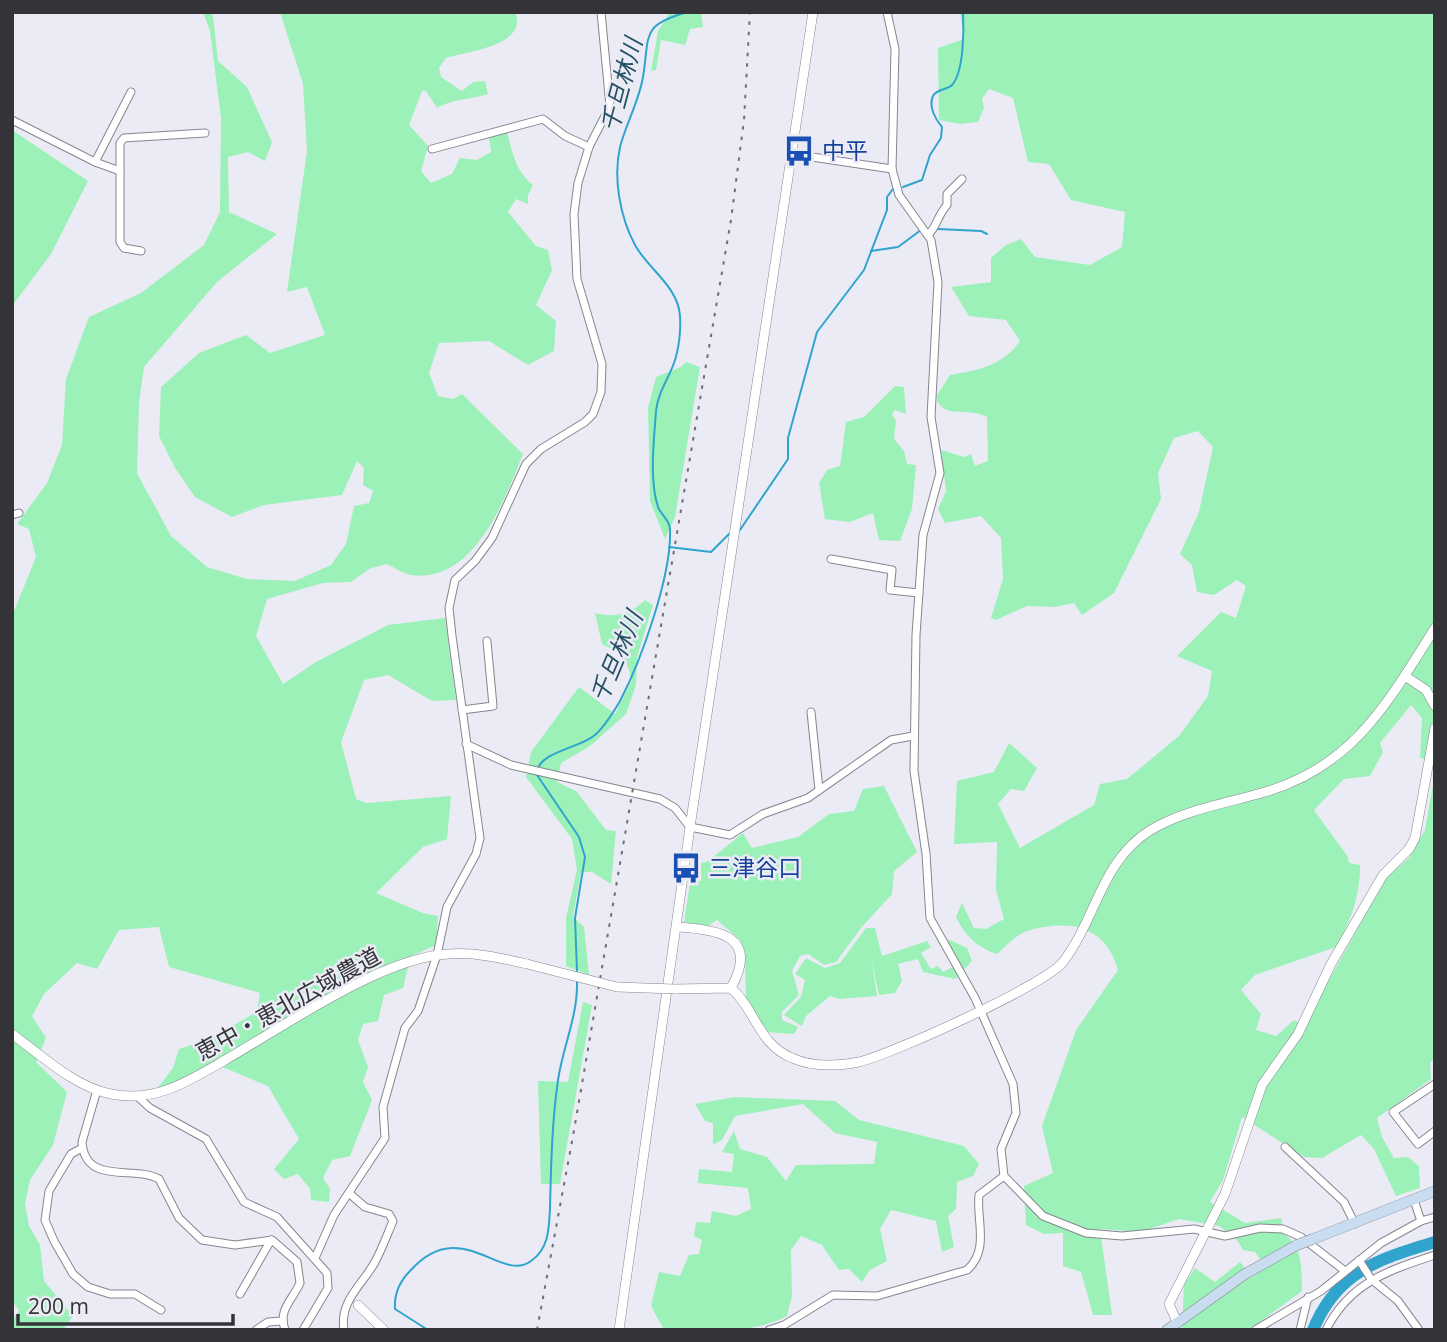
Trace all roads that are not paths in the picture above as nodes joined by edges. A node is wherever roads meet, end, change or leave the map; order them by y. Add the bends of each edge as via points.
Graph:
1 (601, 12) edge
2 (813, 12) edge
3 (887, 12) edge
4 (131, 92) dead end
5 (12, 120) edge
6 (205, 133) dead end
7 (589, 147) junction
8 (432, 149) dead end
9 (792, 154) junction
10 (95, 162) junction
11 (892, 169) junction
12 (120, 171) junction
13 (962, 179) dead end
14 (928, 235) junction
15 (141, 251) dead end
16 (831, 559) dead end
17 (919, 593) junction
18 (1435, 628) edge
19 (487, 641) dead end
20 (1405, 676) junction
21 (1435, 706) edge
22 (462, 710) junction
23 (811, 712) dead end
24 (1435, 728) edge
25 (914, 736) junction
26 (466, 744) junction
27 (819, 790) junction
28 (690, 827) junction
29 (677, 927) junction
30 (437, 955) junction
31 (731, 988) junction
32 (979, 1009) junction
33 (12, 1034) edge
34 (1435, 1084) edge
35 (97, 1090) junction
36 (138, 1097) junction
37 (1435, 1131) edge
38 (1285, 1147) dead end
39 (82, 1148) junction
40 (1003, 1176) junction
41 (1435, 1191) edge
42 (350, 1194) junction
43 (1414, 1200) junction
44 (1435, 1217) edge
45 (1421, 1221) junction
46 (1355, 1224) junction
47 (1205, 1232) junction
48 (271, 1240) junction
49 (1435, 1255) edge
50 (314, 1258) junction
51 (1360, 1262) junction
52 (1345, 1271) junction
53 (1371, 1278) junction
54 (240, 1294) dead end
55 (1308, 1297) junction
56 (358, 1305) dead end
57 (161, 1310) dead end
58 (282, 1321) junction
59 (1177, 1322) junction
60 (257, 1330) edge
61 (285, 1330) edge
62 (303, 1330) edge
63 (344, 1330) edge
64 (384, 1330) edge
65 (619, 1330) edge
66 (769, 1330) edge
67 (1167, 1330) edge
68 (1255, 1330) edge
69 (1300, 1330) edge
70 (1326, 1330) edge
71 (1419, 1330) edge

1 - 7 street via 610,106
2 - 9 street
3 - 11 street via 895,49
4 - 10 street
5 - 10 street
6 - 12 street via 124,138
7 - 8 street via 543,119
7 - 22 street via 575,195 576,253 582,300 603,371 601,392 585,422 541,449 526,464 492,538 455,580 449,608
9 - 11 street
9 - 28 street
10 - 12 street
11 - 14 street via 899,195
12 - 15 street via 120,242 124,248
13 - 14 street via 947,194 947,205
14 - 17 street via 938,282 931,417 940,473 923,536
16 - 17 street via 892,570 890,590
17 - 25 street
18 - 20 street
19 - 22 street via 493,706
20 - 21 street via 1426,690
20 - 32 street via 1362,736 1320,770 1273,790 1162,824 1133,843 1118,858 1062,963 1034,985
22 - 26 street
23 - 27 street
24 - 47 street via 1415,838 1383,875 1331,964 1298,1034 1262,1085 1225,1194
25 - 27 street via 891,740
25 - 32 street via 928,910
26 - 28 street via 511,765 660,799 675,808
26 - 30 street via 480,838 447,907
27 - 28 street via 730,835
28 - 29 street
29 - 31 street via 719,931 733,940 741,967
29 - 65 street
30 - 31 street, 恵中・恵北広域農道, bridge via 476,954 617,987
30 - 36 street, 恵中・恵北広域農道 via 385,970 184,1084
30 - 42 street via 418,1011 405,1028 383,1107 385,1138
31 - 32 street via 771,1046 791,1058 815,1064 871,1059
32 - 40 street via 1014,1091 1014,1118 1001,1149
33 - 35 street, 恵中・恵北広域農道
34 - 37 street via 1393,1112 1418,1144
35 - 36 street, 恵中・恵北広域農道
35 - 39 street
36 - 50 street via 206,1139 244,1202 277,1217
38 - 46 street via 1344,1202
39 - 48 street via 102,1171 142,1173 159,1179 179,1218 202,1240 234,1245
39 - 57 street via 71,1154 49,1191 45,1220 54,1241 74,1274 88,1287 110,1294 135,1294
40 - 47 street via 1044,1216 1086,1233
40 - 66 street via 979,1195 982,1229 976,1258 967,1270 877,1296 833,1294
41 - 43 main road
42 - 50 street via 334,1215
42 - 63 street via 369,1209 389,1214 393,1221 375,1261 350,1296
43 - 45 street
43 - 46 main road
44 - 45 street
45 - 51 street via 1381,1243
46 - 59 main road, bridge via 1297,1245 1245,1274
47 - 52 street via 1225,1236 1260,1228 1283,1229
47 - 59 street via 1170,1304
48 - 54 street
48 - 58 street via 300,1268 300,1283 284,1307
49 - 53 street
50 - 62 street via 329,1282
51 - 52 street
51 - 53 street
52 - 55 street
53 - 70 street via 1338,1308
53 - 71 street via 1398,1301
55 - 68 street
55 - 69 street
56 - 64 street
58 - 60 street via 268,1322
58 - 61 street
59 - 67 main road

